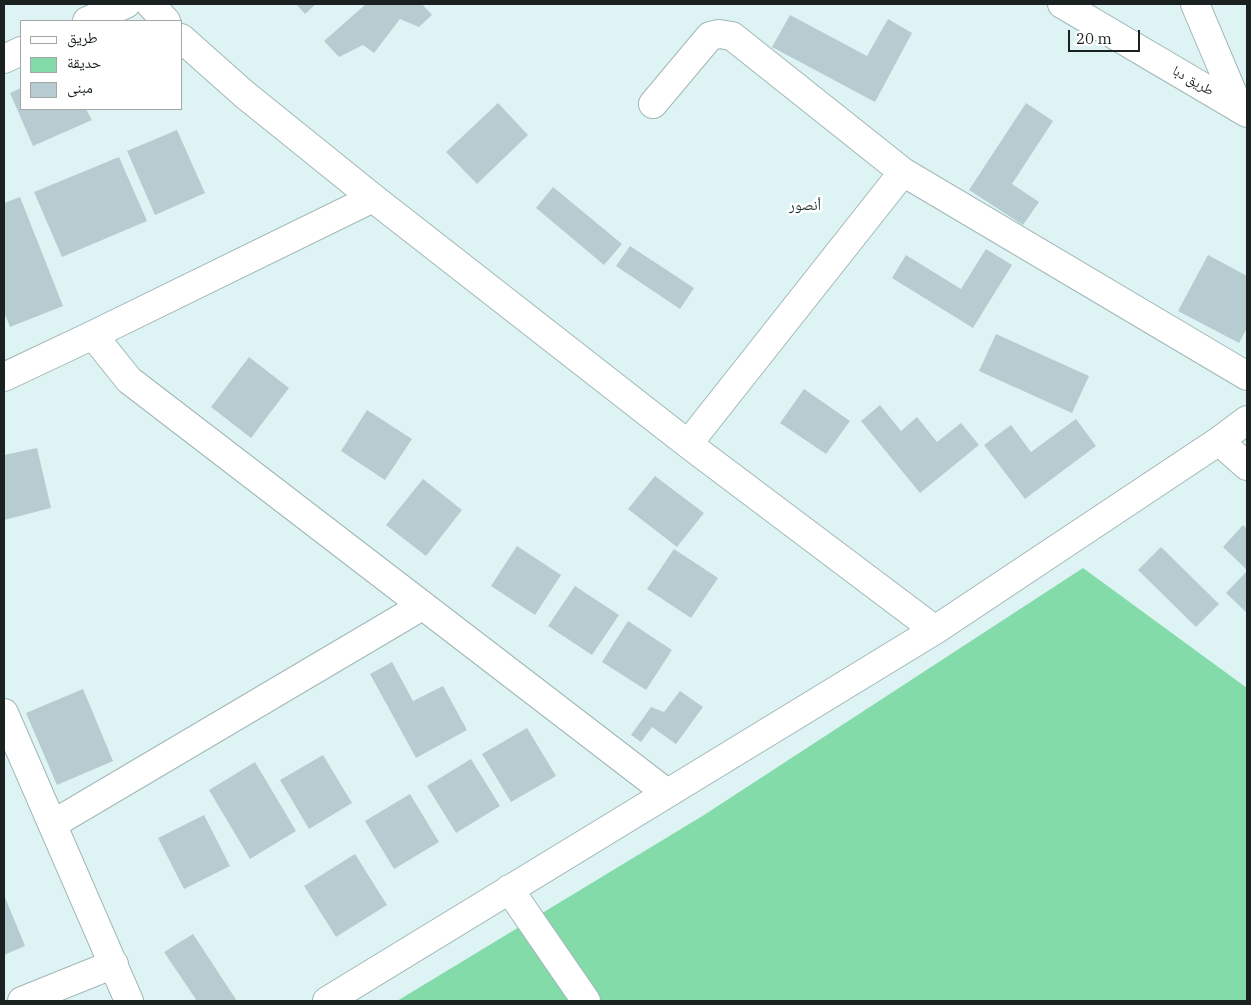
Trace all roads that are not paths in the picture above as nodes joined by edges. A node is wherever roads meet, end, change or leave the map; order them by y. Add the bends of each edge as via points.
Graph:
1 (126, 4) edge
2 (150, 4) edge
3 (1062, 4) edge
4 (1195, 4) edge
5 (89, 20) edge
6 (165, 20) edge
7 (182, 39) edge
8 (20, 51) edge
9 (4, 59) edge
10 (653, 104) dead end
11 (1243, 111) edge
12 (903, 172) junction
13 (372, 198) junction
14 (93, 335) junction
15 (1247, 376) edge
16 (4, 377) edge
17 (1247, 420) edge
18 (1219, 441) junction
19 (688, 444) junction
20 (1247, 466) edge
21 (422, 606) junction
22 (934, 630) junction
23 (4, 713) edge
24 (667, 794) junction
25 (52, 824) junction
26 (509, 889) junction
27 (114, 964) junction
28 (22, 1001) edge
29 (130, 1001) edge
30 (327, 1001) edge
31 (586, 1001) edge

1 - 5 street
2 - 6 street
3 - 11 street, طريق دبا
4 - 11 street
7 - 13 street
8 - 9 street
10 - 12 street via 710,36 732,36
12 - 15 street
12 - 19 street
13 - 14 street
13 - 19 street
14 - 16 street
14 - 21 street via 129,380
17 - 18 street
18 - 20 street
18 - 22 street
19 - 22 street
21 - 24 street
21 - 25 street
22 - 24 street
23 - 25 street
24 - 26 street
25 - 27 street
26 - 30 street
26 - 31 street
27 - 28 street
27 - 29 street

